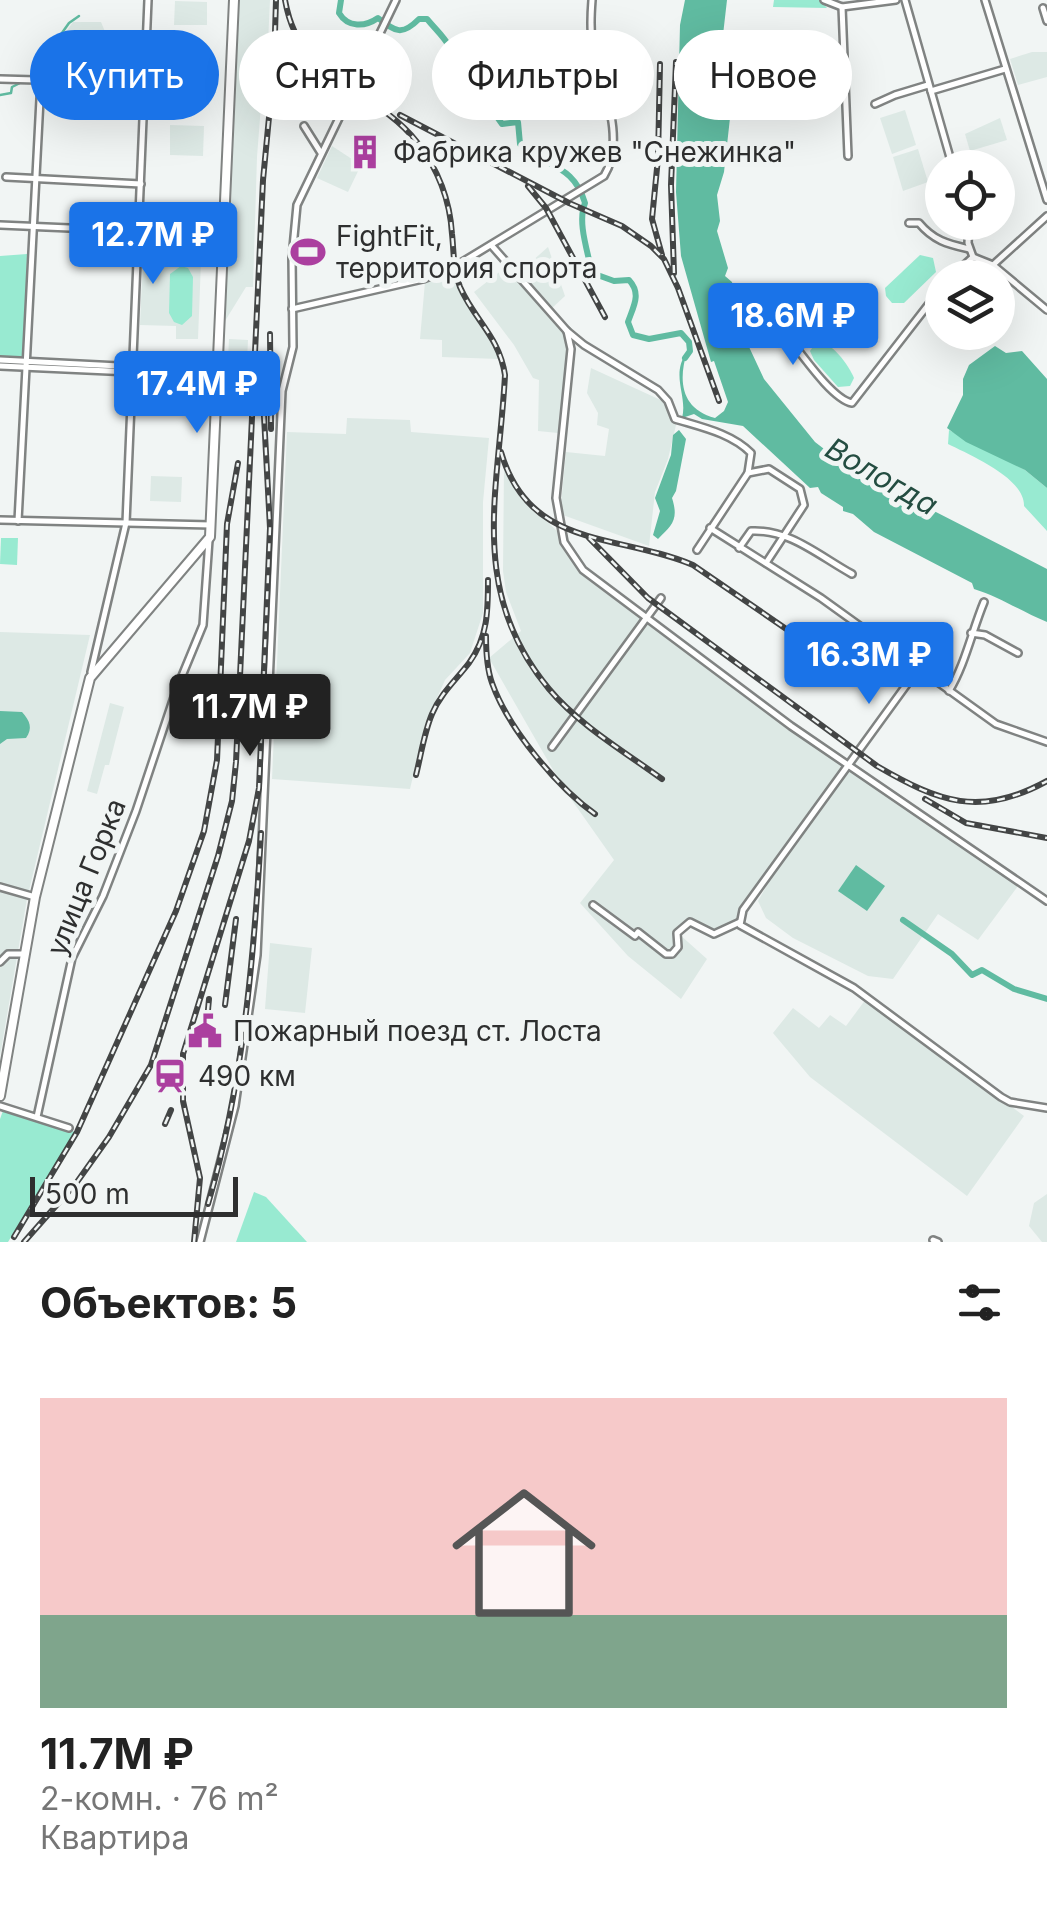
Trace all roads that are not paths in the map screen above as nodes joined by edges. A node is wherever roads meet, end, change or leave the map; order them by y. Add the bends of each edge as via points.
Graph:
1 (148, 0) edge
2 (234, 0) edge
3 (396, 0) edge
4 (592, 0) edge
5 (824, 0) edge
6 (896, 0) edge
7 (905, 0) edge
8 (984, 0) edge
9 (842, 7) junction
10 (1043, 8) dead end
11 (1047, 21) edge
12 (147, 30) edge
13 (1006, 69) junction
14 (0, 79) edge
15 (30, 80) edge
16 (930, 88) junction
17 (875, 104) dead end
18 (39, 120) edge
19 (144, 120) edge
20 (304, 126) dead end
21 (948, 150) edge
22 (322, 154) junction
23 (848, 156) dead end
24 (6, 178) dead end
25 (36, 179) junction
26 (141, 184) junction
27 (1047, 200) edge
28 (1047, 216) edge
29 (909, 223) dead end
30 (0, 225) edge
31 (33, 226) junction
32 (138, 231) junction
33 (969, 240) edge
34 (492, 246) junction
35 (969, 249) junction
36 (973, 257) junction
37 (970, 260) edge
38 (980, 260) edge
39 (999, 260) edge
40 (1015, 283) edge
41 (294, 308) junction
42 (925, 309) edge
43 (1047, 310) edge
44 (774, 316) dead end
45 (568, 332) junction
46 (0, 363) edge
47 (25, 364) junction
48 (132, 370) junction
49 (218, 373) junction
50 (748, 473) junction
51 (0, 520) edge
52 (18, 521) junction
53 (126, 524) junction
54 (211, 525) junction
55 (710, 528) junction
56 (785, 535) junction
57 (208, 540) junction
58 (739, 548) junction
59 (696, 550) dead end
60 (766, 563) junction
61 (852, 574) dead end
62 (661, 598) dead end
63 (984, 602) dead end
64 (646, 618) junction
65 (971, 633) junction
66 (97, 650) junction
67 (1018, 653) dead end
68 (110, 655) junction
69 (918, 669) junction
70 (90, 678) junction
71 (948, 690) junction
72 (1047, 742) edge
73 (552, 747) dead end
74 (848, 765) junction
75 (0, 887) edge
76 (35, 897) junction
77 (1047, 901) edge
78 (593, 904) dead end
79 (740, 922) junction
80 (0, 948) edge
81 (8, 954) junction
82 (24, 954) junction
83 (0, 962) edge
84 (0, 1096) edge
85 (0, 1106) edge
86 (1047, 1108) edge
87 (37, 1118) junction
88 (70, 1128) dead end
89 (200, 1242) edge

1 - 12 street
2 - 49 main road
3 - 22 street
4 - 34 street via 592,38 613,137 607,172
5 - 9 street
6 - 9 street
7 - 16 street
8 - 13 street
9 - 23 street
10 - 11 street
13 - 16 street
13 - 27 street
14 - 15 street
16 - 17 street
16 - 21 street
18 - 25 street
19 - 26 street
20 - 22 street
22 - 41 street via 295,213
24 - 25 street
25 - 26 street
25 - 31 street
26 - 32 street
28 - 39 street
29 - 35 street
30 - 31 street
31 - 32 street
31 - 47 street
32 - 48 street
33 - 35 street
34 - 41 street via 427,278
34 - 45 street
35 - 36 street
36 - 37 street
36 - 38 street
40 - 43 street
41 - 89 street via 282,391 257,956 235,1106
42 - 44 street via 852,403 842,400
45 - 50 street via 658,390 675,419 749,450
45 - 64 street via 559,526 583,570
46 - 47 street
47 - 48 street
47 - 52 street
48 - 49 street
48 - 53 street
49 - 54 main road
50 - 55 street
50 - 56 street via 769,469 800,489 804,505
51 - 52 street
52 - 53 street
53 - 54 street
53 - 66 street
54 - 57 main road
55 - 58 street
55 - 59 street
56 - 58 street via 752,531
56 - 60 street
56 - 61 street
57 - 68 main road
57 - 87 street, улица Горка via 202,629 110,880 72,958
58 - 60 street
60 - 69 street
62 - 64 street
63 - 65 street
64 - 73 street
64 - 74 street
65 - 67 street
65 - 71 street via 960,674
66 - 68 street
66 - 70 street
68 - 70 main road
69 - 71 street
69 - 74 street
70 - 76 main road
71 - 72 street via 996,724
74 - 77 street
74 - 79 street
75 - 76 street
76 - 82 main road
78 - 79 street via 666,954 678,947 678,933 690,922 714,934
79 - 86 street via 865,995 1002,1097
80 - 81 street
81 - 82 street
81 - 83 street
82 - 84 main road
85 - 87 street
87 - 88 street

